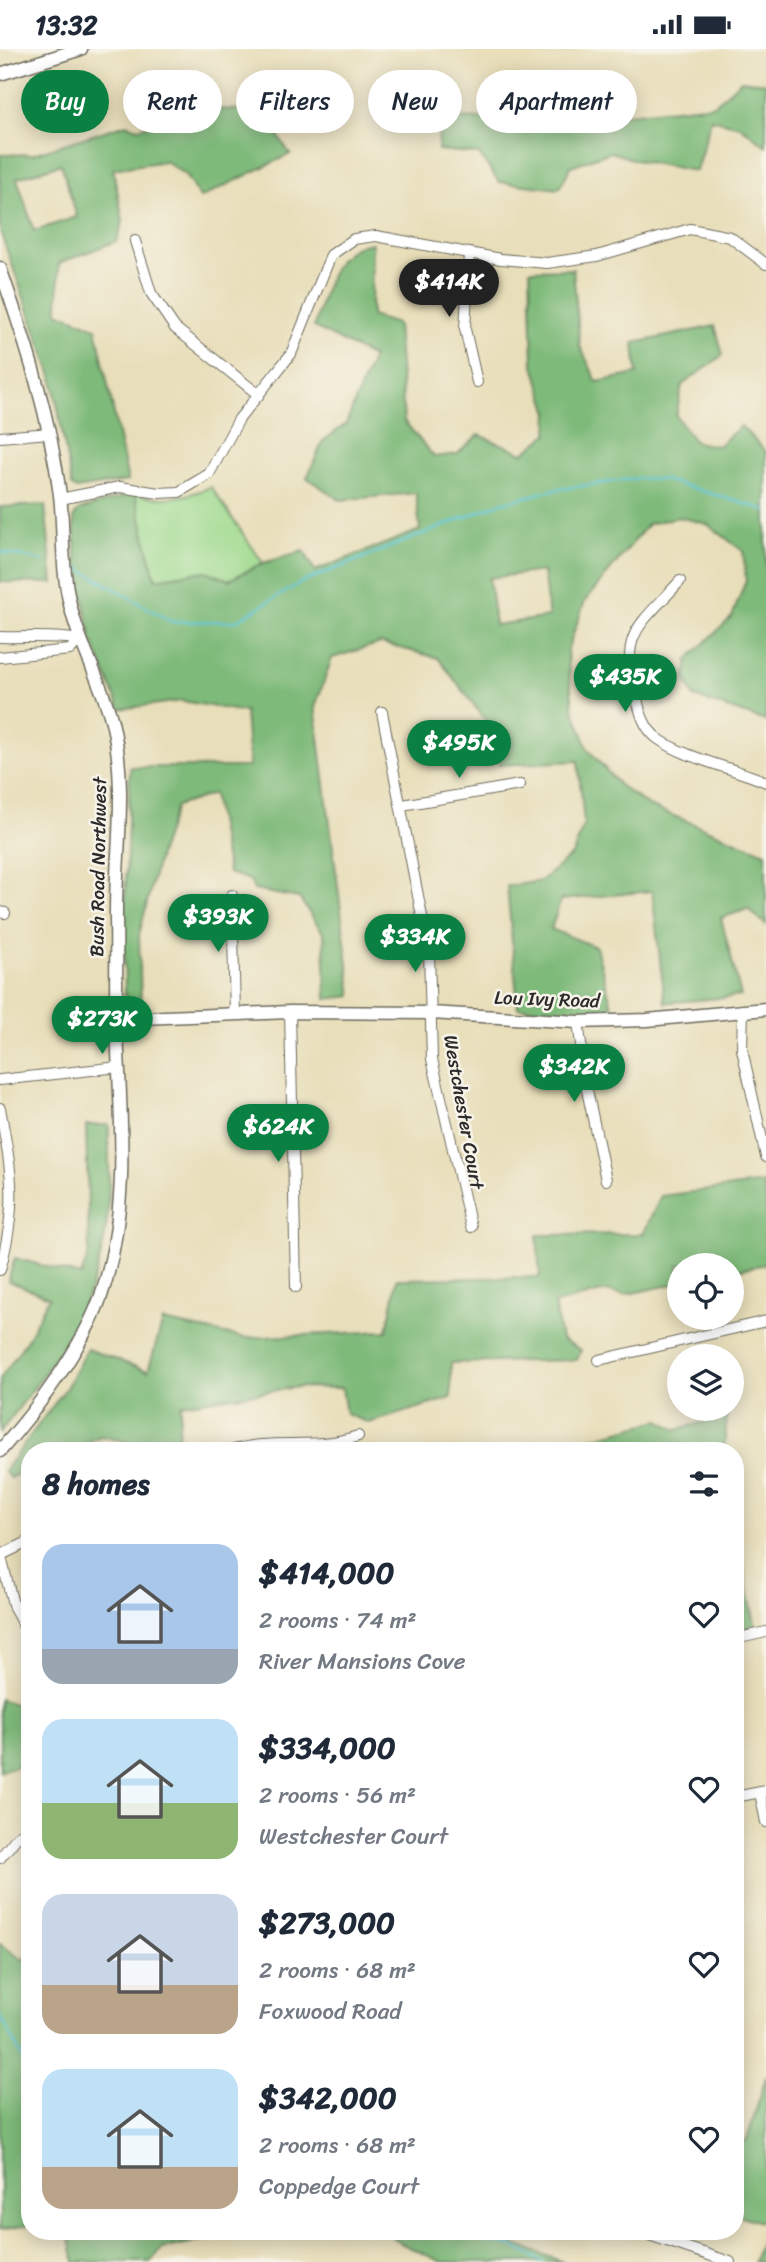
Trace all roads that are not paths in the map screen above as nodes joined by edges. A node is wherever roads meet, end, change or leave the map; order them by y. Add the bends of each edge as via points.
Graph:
1 (81, 49) edge
2 (0, 74) edge
3 (135, 241) dead end
4 (469, 253) junction
5 (766, 264) edge
6 (0, 268) edge
7 (477, 382) dead end
8 (259, 395) junction
9 (50, 433) junction
10 (0, 437) edge
11 (60, 499) junction
12 (680, 581) dead end
13 (0, 637) edge
14 (79, 640) junction
15 (0, 657) edge
16 (382, 712) dead end
17 (766, 782) edge
18 (520, 785) dead end
19 (402, 805) junction
20 (232, 895) dead end
21 (766, 1009) edge
22 (743, 1010) junction
23 (290, 1012) junction
24 (432, 1013) junction
25 (235, 1014) junction
26 (117, 1019) junction
27 (578, 1022) junction
28 (119, 1067) junction
29 (0, 1080) edge
30 (0, 1108) edge
31 (766, 1157) edge
32 (606, 1179) dead end
33 (471, 1227) dead end
34 (0, 1270) edge
35 (296, 1287) dead end
36 (766, 1321) edge
37 (598, 1360) dead end
38 (358, 1436) dead end
39 (341, 1442) edge
40 (0, 1451) edge
41 (21, 1545) edge
42 (1, 1554) edge
43 (21, 1621) edge
44 (766, 1632) edge
45 (744, 1637) edge
46 (763, 1792) edge
47 (744, 1795) edge
48 (766, 1822) edge
49 (21, 1834) edge
50 (0, 1859) edge
51 (664, 2240) edge
52 (730, 2262) edge

1 - 2 street
3 - 8 street via 151,293 175,328
4 - 5 street via 532,263 570,261 690,229 730,237
4 - 7 street via 465,329
4 - 8 street via 376,236 342,245 325,267 291,354
6 - 9 street, Bush Road Northwest
8 - 11 street via 228,436 215,466 189,489 159,493 120,487
9 - 10 street
9 - 11 street, Bush Road Northwest
11 - 14 street, Bush Road Northwest via 60,542
12 - 17 street via 629,644 643,721 656,737
13 - 14 street
14 - 15 street via 70,650
14 - 26 street, Bush Road Northwest via 102,691 118,759
16 - 19 street, Westchester Court
18 - 19 street
19 - 24 street, Westchester Court via 429,953
20 - 25 street
21 - 22 street, Lou Ivy Road
22 - 27 street, Lou Ivy Road
22 - 31 street via 742,1049
23 - 24 street, Lou Ivy Road
23 - 25 street, Lou Ivy Road
23 - 35 street
24 - 27 street, Lou Ivy Road
24 - 33 street, Westchester Court via 432,1059
25 - 26 street, Lou Ivy Road
26 - 28 street, Bush Road Northwest
27 - 32 street
28 - 29 street
28 - 40 street, Bush Road Northwest via 122,1160 118,1213 115,1245 100,1298 78,1345
30 - 34 street via 13,1177 12,1224
36 - 37 street
38 - 39 street
41 - 42 street
42 - 43 street
44 - 45 street
46 - 47 street
46 - 48 street
49 - 50 street
51 - 52 street

